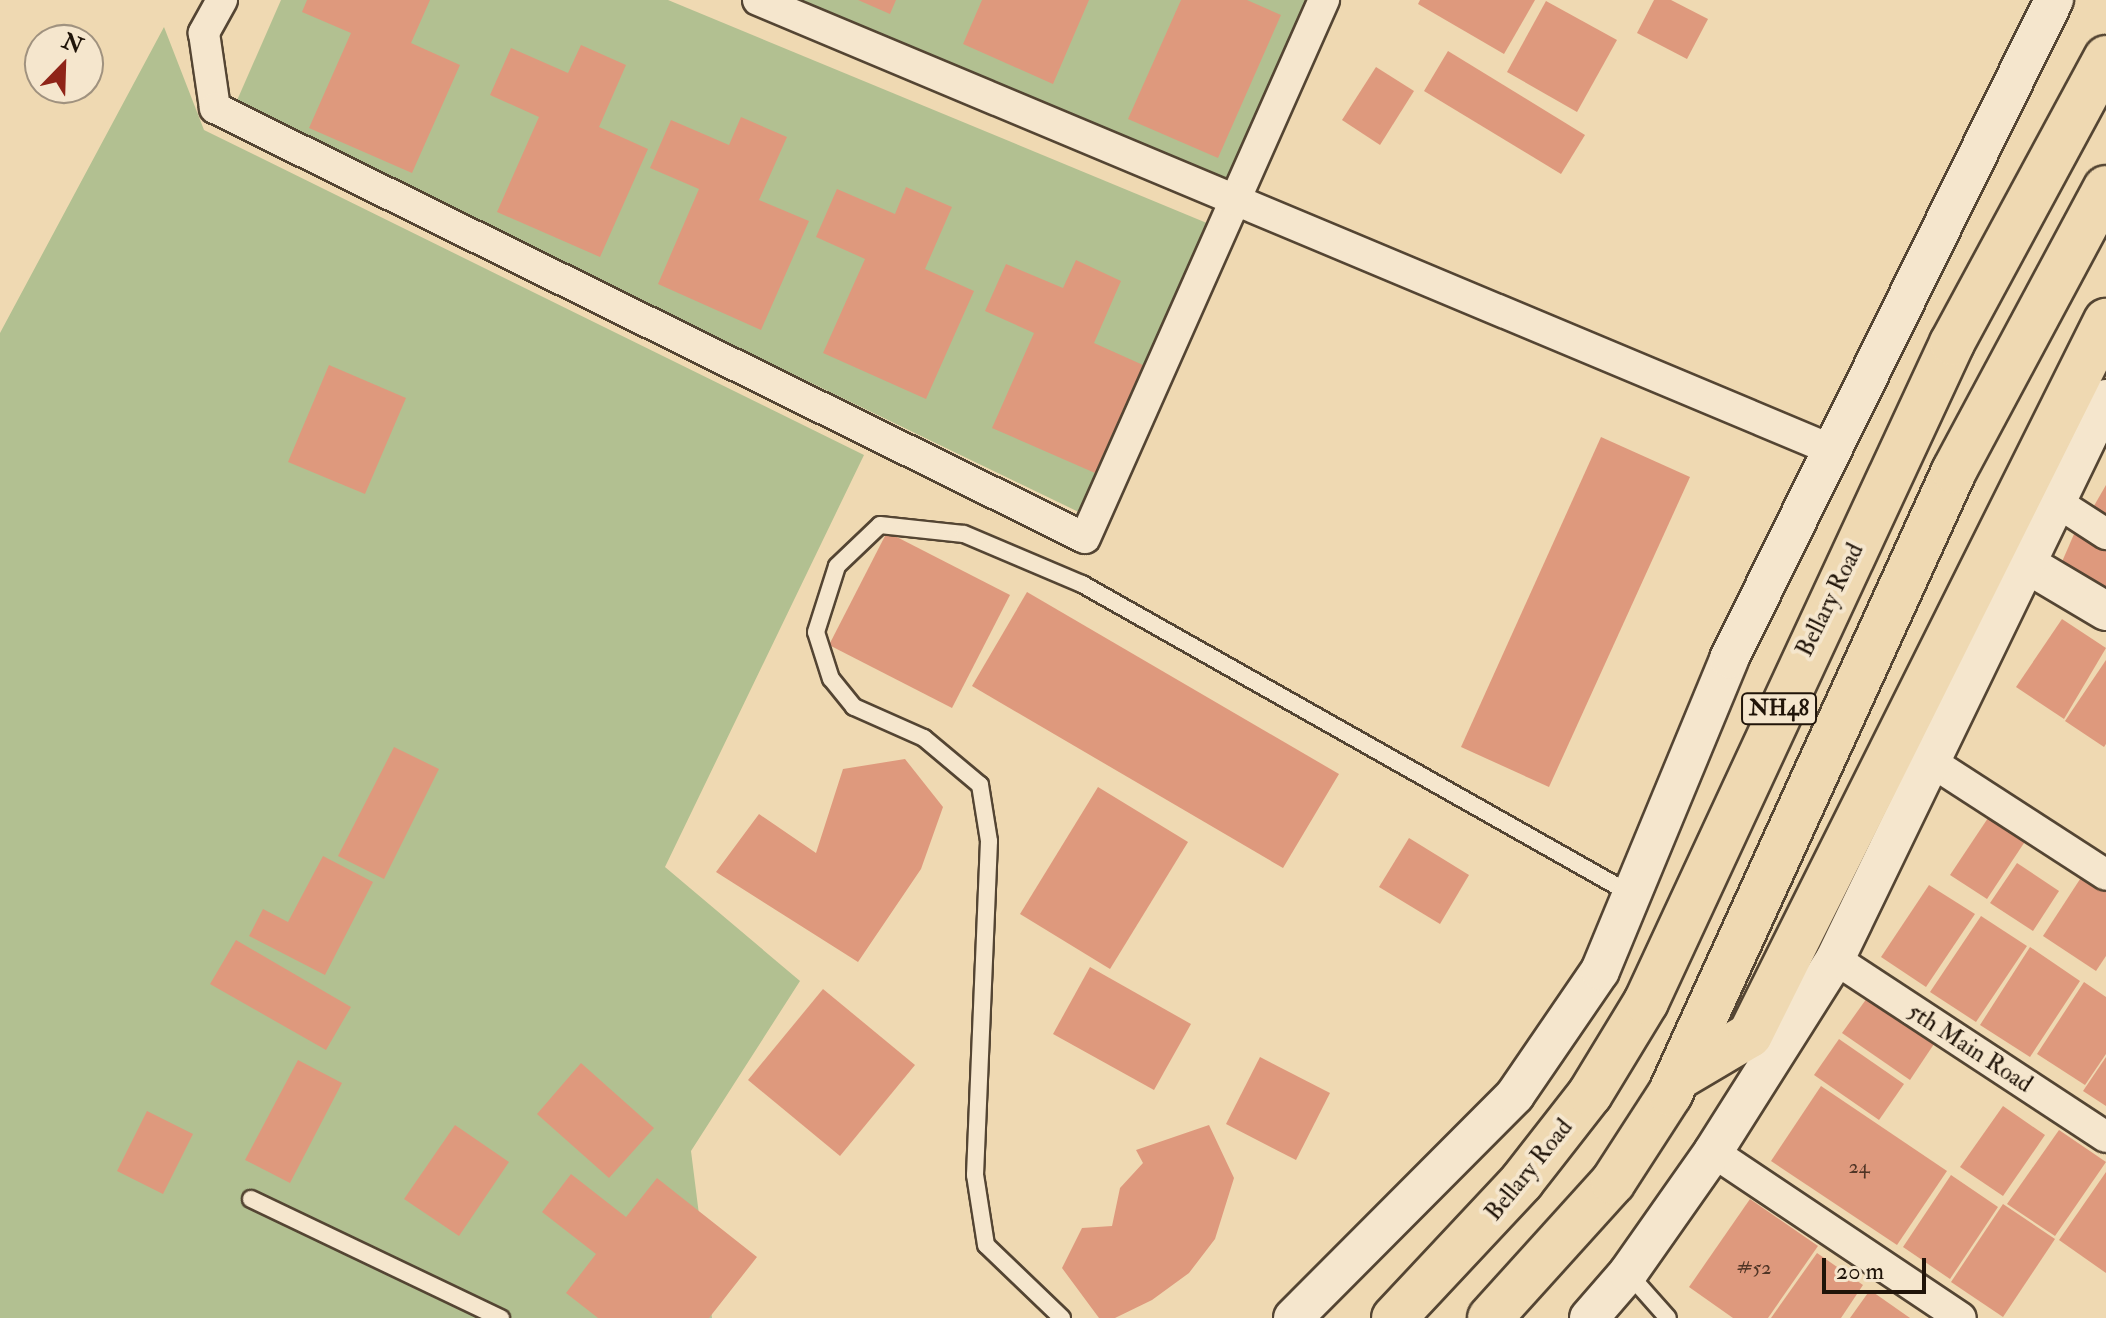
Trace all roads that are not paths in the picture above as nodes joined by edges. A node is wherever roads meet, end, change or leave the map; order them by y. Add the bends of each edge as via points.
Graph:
1 (222, 0) edge
2 (758, 0) edge
3 (1324, 0) edge
4 (2054, 0) edge
5 (2106, 58) edge
6 (2106, 188) edge
7 (1235, 200) junction
8 (2106, 321) edge
9 (2106, 399) edge
10 (1832, 450) junction
11 (2055, 501) junction
12 (2106, 534) edge
13 (2025, 563) junction
14 (2106, 611) edge
15 (1927, 759) junction
16 (2106, 875) edge
17 (1631, 894) junction
18 (1835, 959) junction
19 (1679, 1077) junction
20 (2106, 1137) edge
21 (1713, 1152) junction
22 (251, 1199) dead end
23 (1628, 1273) junction
24 (501, 1318) edge
25 (1062, 1318) edge
26 (1293, 1318) edge
27 (1394, 1318) edge
28 (1490, 1318) edge
29 (1589, 1318) edge
30 (1668, 1318) edge
31 (1961, 1318) edge

1 - 7 street via 204,33 215,108 1085,538
2 - 7 street
3 - 7 street
4 - 10 street
5 - 27 highway, Bellary Road / NH48 via 1952,343 1646,1002 1590,1094 1522,1181
6 - 19 highway, NH48 via 1954,471
7 - 10 street
8 - 19 highway via 1750,1035
9 - 11 street
10 - 17 street via 1729,659
11 - 12 street
11 - 13 street
13 - 14 street
13 - 15 street
15 - 16 street
15 - 18 street
17 - 25 lane via 1082,584 964,534 880,525 837,566 816,632 831,679 854,707 924,738 980,785 989,841 975,1175 986,1245
17 - 26 street via 1600,971 1515,1095
18 - 20 street, 5th Main Road
18 - 21 street
19 - 28 highway, NH48 via 1613,1182
21 - 23 street
21 - 31 street
22 - 24 lane
23 - 29 street
23 - 30 lane

